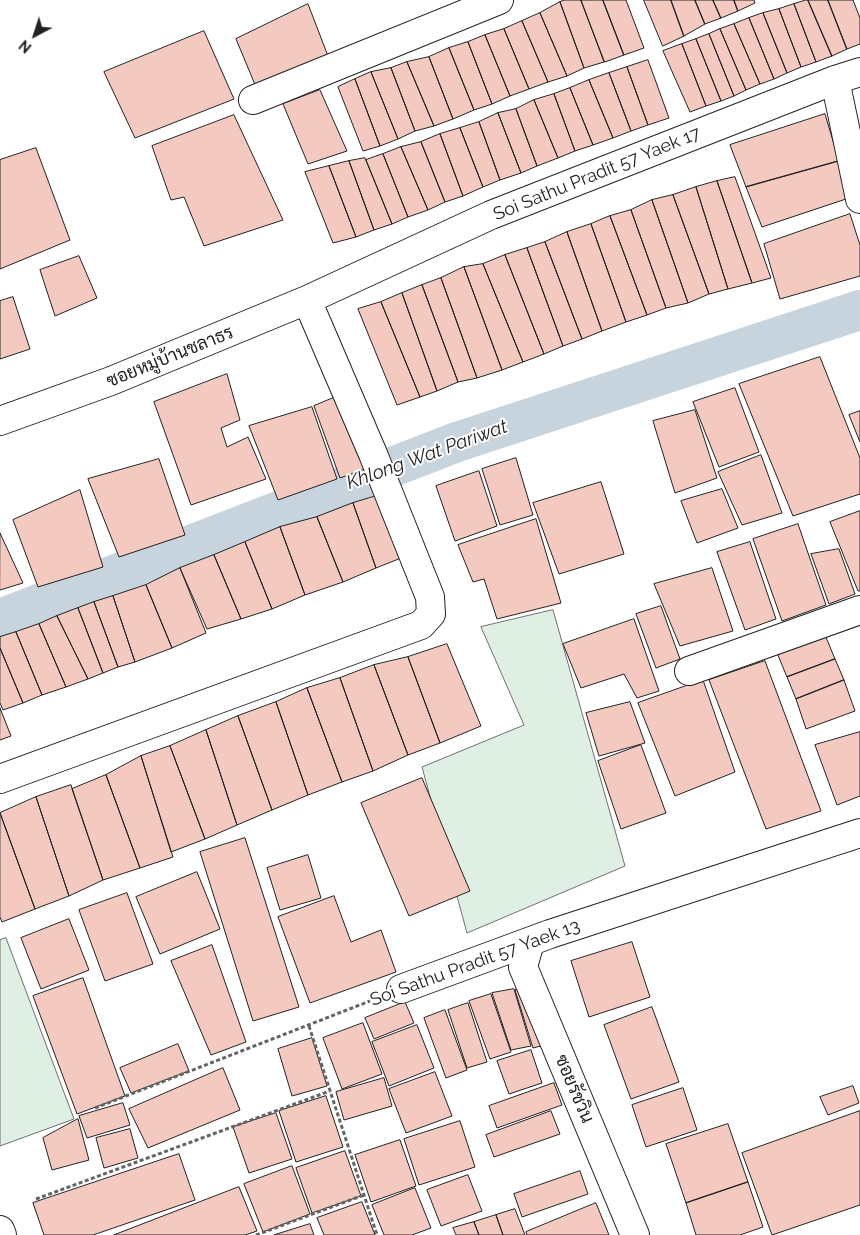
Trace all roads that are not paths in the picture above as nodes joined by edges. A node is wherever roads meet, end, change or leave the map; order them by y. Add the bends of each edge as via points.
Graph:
1 (499, 0) edge
2 (848, 76) edge
3 (253, 100) dead end
4 (860, 199) edge
5 (337, 285) joint
6 (307, 300) junction
7 (0, 421) edge
8 (860, 610) edge
9 (689, 671) dead end
10 (0, 779) edge
11 (860, 834) edge
12 (530, 942) junction
13 (400, 989) road end
14 (0, 1230) edge
15 (2, 1235) edge
16 (635, 1235) edge

1 - 3 street
2 - 4 street
2 - 5 street, Soi Sathu Pradit 57 Yaek 17 via 491,215
5 - 6 street, ซอยหมู่บ้านชลาธร
6 - 7 street, ซอยหมู่บ้านชลาธร via 111,381
6 - 10 street via 430,597 430,614 421,625
8 - 9 street
11 - 12 street, Soi Sathu Pradit 57 Yaek 13
12 - 13 street, Soi Sathu Pradit 57 Yaek 13
12 - 16 street, ซอยรัชวิน via 523,966
14 - 15 street

